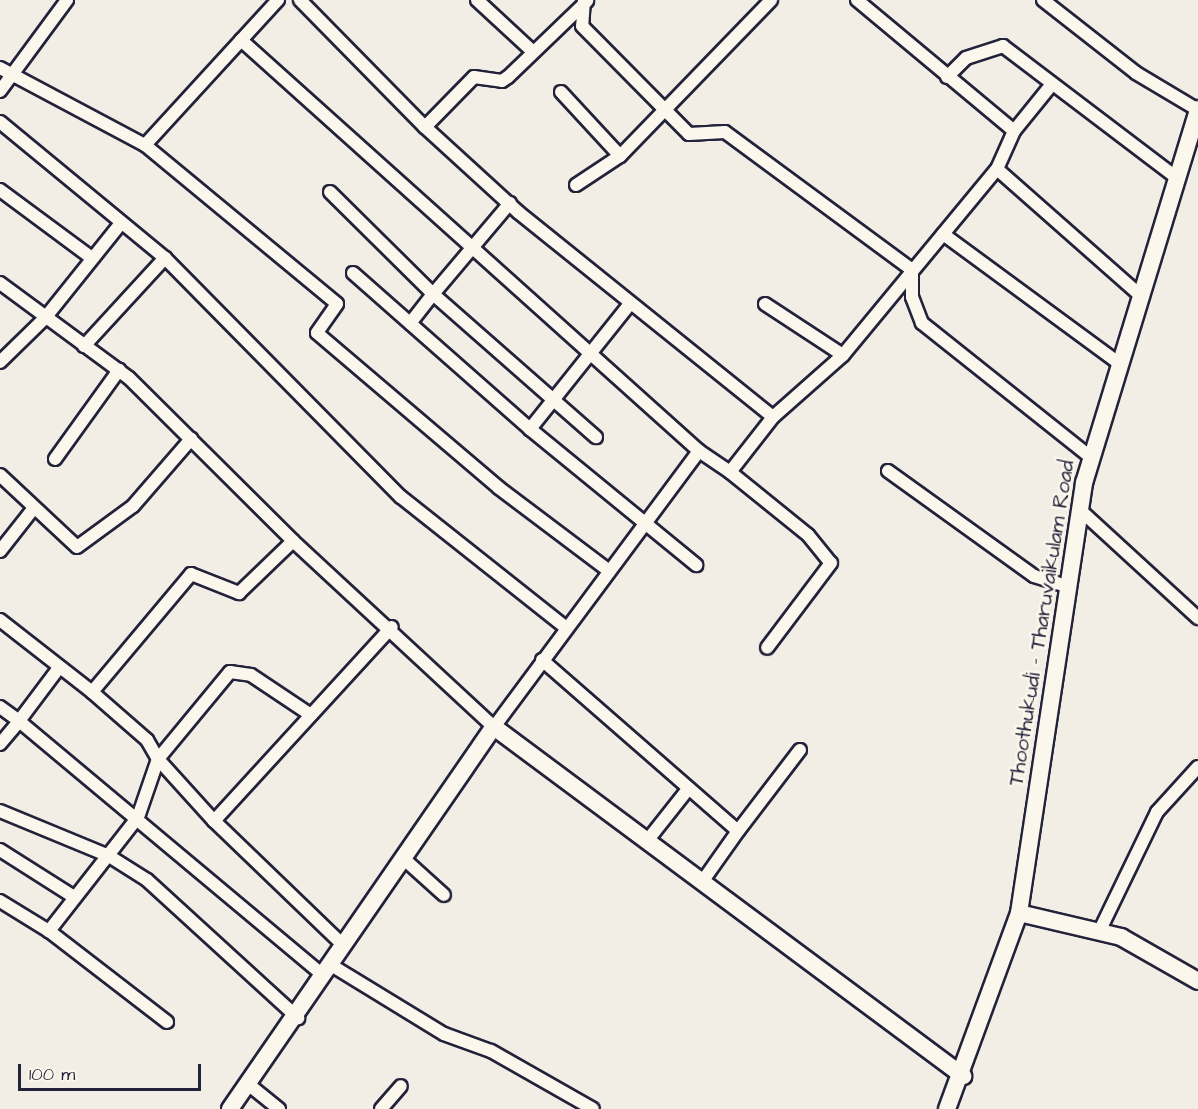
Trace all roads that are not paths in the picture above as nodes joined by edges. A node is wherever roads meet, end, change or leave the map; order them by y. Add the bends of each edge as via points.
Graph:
1 (67, 0) edge
2 (278, 0) edge
3 (477, 0) edge
4 (857, 0) edge
5 (1043, 0) edge
6 (305, 1) edge
7 (586, 1) edge
8 (764, 2) edge
9 (241, 40) junction
10 (532, 51) junction
11 (0, 68) edge
12 (11, 75) junction
13 (947, 77) junction
14 (1052, 84) junction
15 (0, 91) edge
16 (561, 92) dead end
17 (663, 108) junction
18 (1198, 110) edge
19 (0, 122) edge
20 (425, 127) junction
21 (1014, 131) junction
22 (1194, 140) edge
23 (145, 145) junction
24 (620, 156) junction
25 (998, 169) junction
26 (1177, 178) junction
27 (576, 185) dead end
28 (0, 190) edge
29 (330, 192) dead end
30 (510, 203) junction
31 (122, 223) junction
32 (943, 234) junction
33 (470, 245) junction
34 (92, 258) junction
35 (165, 258) junction
36 (912, 270) junction
37 (353, 273) dead end
38 (0, 283) edge
39 (433, 294) junction
40 (1141, 296) junction
41 (765, 304) dead end
42 (629, 305) junction
43 (45, 318) junction
44 (410, 323) junction
45 (84, 346) junction
46 (589, 353) junction
47 (843, 356) junction
48 (0, 362) edge
49 (1120, 364) junction
50 (118, 370) junction
51 (552, 399) junction
52 (773, 417) junction
53 (530, 429) junction
54 (596, 437) dead end
55 (191, 439) junction
56 (699, 451) junction
57 (1092, 458) junction
58 (55, 459) dead end
59 (888, 471) dead end
60 (730, 472) junction
61 (0, 475) edge
62 (33, 508) junction
63 (1080, 510) junction
64 (644, 524) junction
65 (293, 541) junction
66 (1, 547) edge
67 (696, 565) dead end
68 (609, 571) junction
69 (1067, 586) junction
70 (1198, 618) edge
71 (0, 620) edge
72 (392, 627) junction
73 (566, 628) junction
74 (767, 648) dead end
75 (542, 660) junction
76 (57, 669) junction
77 (92, 692) junction
78 (0, 707) edge
79 (311, 715) junction
80 (20, 722) junction
81 (494, 727) junction
82 (0, 744) edge
83 (800, 750) dead end
84 (158, 759) junction
85 (1198, 767) edge
86 (688, 789) junction
87 (0, 809) edge
88 (138, 817) junction
89 (214, 821) junction
90 (738, 831) junction
91 (647, 841) junction
92 (0, 850) edge
93 (109, 856) junction
94 (403, 858) junction
95 (702, 882) junction
96 (444, 895) dead end
97 (74, 897) junction
98 (0, 901) edge
99 (1019, 913) junction
100 (49, 931) junction
101 (1099, 932) junction
102 (343, 945) junction
103 (327, 970) junction
104 (1198, 981) edge
105 (298, 1018) junction
106 (167, 1022) dead end
107 (963, 1076) junction
108 (248, 1084) junction
109 (401, 1086) dead end
110 (951, 1106) edge
111 (587, 1108) edge
112 (231, 1109) edge
113 (279, 1109) edge
114 (381, 1109) edge

1 - 12 street
2 - 9 street
3 - 10 street
4 - 13 street
5 - 18 street via 1136,73
6 - 20 street
7 - 10 street
7 - 17 street via 582,26
8 - 17 street
9 - 23 street
9 - 33 street
10 - 20 street via 502,81 474,77
11 - 12 street
12 - 15 street
12 - 23 street
13 - 14 street via 966,58 1003,46
13 - 21 street
14 - 21 street
14 - 26 street
16 - 24 street
17 - 24 street
17 - 36 street via 689,134 725,132
18 - 22 street, Thoothukudi - Tharuvaikulam Road
19 - 31 street
20 - 30 street
21 - 25 street
22 - 26 street, Thoothukudi - Tharuvaikulam Road
23 - 68 street via 337,304 317,333 499,488
24 - 27 street
25 - 32 street
25 - 40 street
26 - 40 street, Thoothukudi - Tharuvaikulam Road
28 - 34 street
29 - 39 street
30 - 33 street
30 - 42 street
31 - 34 street
31 - 35 street
32 - 36 street
32 - 49 street
33 - 39 street
33 - 46 street
34 - 43 street
35 - 45 street
35 - 73 street via 401,497
36 - 47 street
36 - 57 street via 912,297 922,323
37 - 44 street
38 - 43 street
39 - 44 street
39 - 51 street
40 - 49 street, Thoothukudi - Tharuvaikulam Road
41 - 47 street
42 - 46 street
42 - 52 street
43 - 45 street
43 - 48 street
44 - 53 street
45 - 50 street
46 - 51 street
46 - 56 street
47 - 52 street
49 - 57 street, Thoothukudi - Tharuvaikulam Road
50 - 55 street
50 - 58 street
51 - 53 street
51 - 54 street
52 - 60 street
53 - 64 street
55 - 62 street via 133,506 77,547
55 - 65 street
56 - 60 street
56 - 64 street
57 - 63 street, Thoothukudi - Tharuvaikulam Road
59 - 69 street via 1034,576
60 - 74 street via 808,535 831,563
61 - 62 street
62 - 66 street
63 - 69 street, Thoothukudi - Tharuvaikulam Road
63 - 70 street
64 - 67 street
64 - 68 street
65 - 72 street
65 - 77 street via 239,592 191,574
68 - 73 street
69 - 99 street, Thoothukudi - Tharuvaikulam Road
71 - 76 street
72 - 79 street
72 - 81 street
73 - 75 street
75 - 81 street
75 - 86 street
76 - 77 street
76 - 80 street
77 - 84 street via 147,740
78 - 80 street
79 - 84 street via 251,675 230,672
79 - 89 street
80 - 82 street
80 - 88 street
81 - 91 street
81 - 94 street
83 - 90 street
84 - 88 street
84 - 89 street
85 - 101 street via 1157,812
86 - 90 street
86 - 91 street
87 - 93 street
88 - 93 street
88 - 103 street
89 - 102 street
90 - 95 street
91 - 95 street
92 - 97 street
93 - 97 street
93 - 105 street via 147,880
94 - 96 street
94 - 102 street
95 - 107 street
97 - 100 street
98 - 100 street
99 - 101 street
99 - 107 street, Thoothukudi - Tharuvaikulam Road
100 - 106 street
101 - 104 street via 1121,937
102 - 103 street
103 - 105 street
103 - 111 street via 444,1034 490,1051
105 - 108 street
107 - 110 street, Thoothukudi - Tharuvaikulam Road
108 - 112 street
108 - 113 street
109 - 114 street

